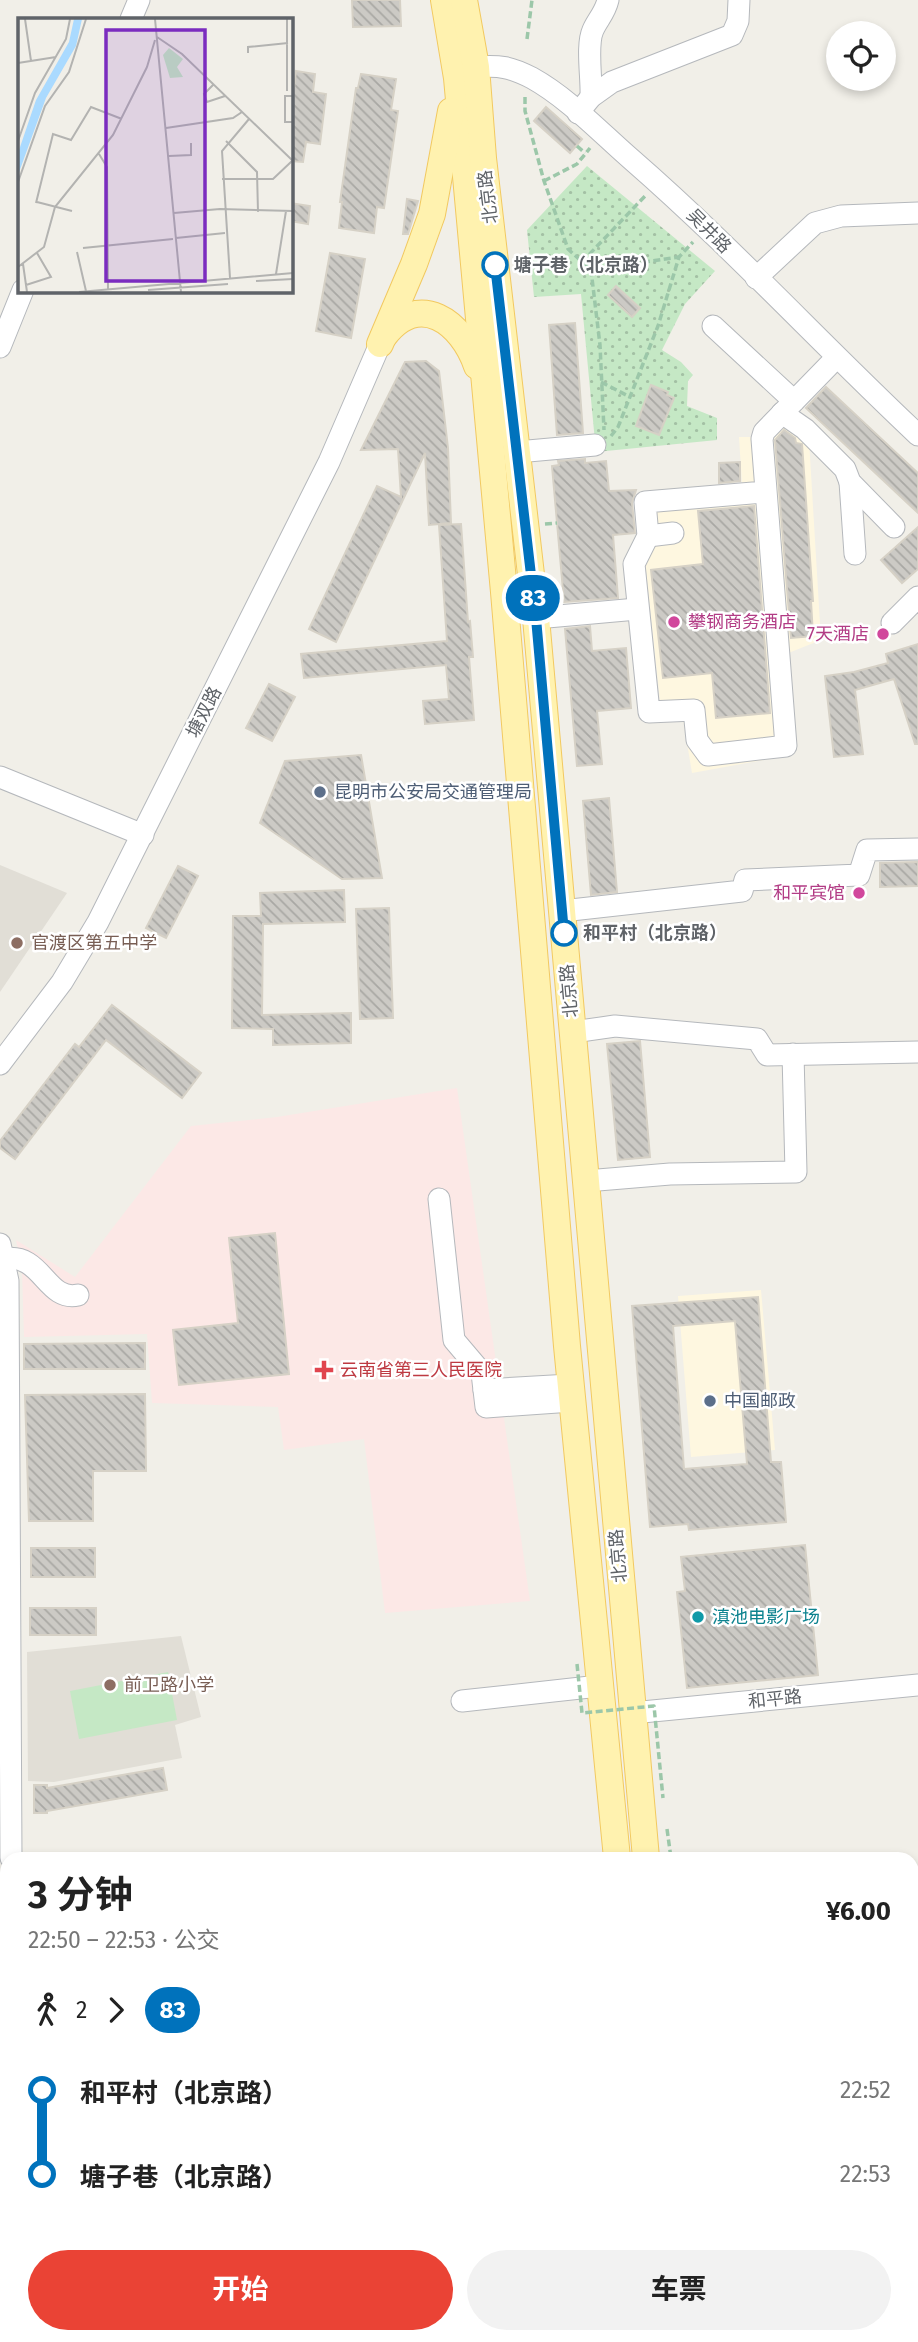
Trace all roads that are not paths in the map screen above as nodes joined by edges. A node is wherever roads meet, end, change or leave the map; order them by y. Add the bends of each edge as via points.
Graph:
1 (139, 0) edge
2 (444, 0) edge
3 (464, 0) edge
4 (608, 0) edge
5 (739, 0) edge
6 (131, 18) edge
7 (467, 73) junction
8 (585, 105) junction
9 (918, 213) edge
10 (756, 278) junction
11 (22, 292) edge
12 (713, 326) dead end
13 (380, 344) junction
14 (0, 348) edge
15 (836, 358) junction
16 (484, 384) junction
17 (788, 407) junction
18 (918, 435) edge
19 (600, 444) road end
20 (517, 452) junction
21 (850, 482) junction
22 (765, 492) junction
23 (894, 527) dead end
24 (673, 533) dead end
25 (648, 536) junction
26 (855, 554) dead end
27 (917, 603) edge
28 (637, 609) junction
29 (536, 618) junction
30 (892, 623) dead end
31 (0, 777) edge
32 (143, 835) junction
33 (918, 849) edge
34 (562, 911) junction
35 (573, 1032) junction
36 (918, 1052) edge
37 (793, 1054) junction
38 (0, 1064) edge
39 (586, 1181) junction
40 (439, 1199) dead end
41 (2, 1251) edge
42 (78, 1295) dead end
43 (571, 1393) junction
44 (918, 1685) edge
45 (599, 1686) junction
46 (462, 1701) dead end
47 (632, 1713) junction
48 (11, 1852) edge
49 (616, 1852) edge
50 (645, 1852) edge

1 - 6 street
2 - 7 main road, 北京路
3 - 7 main road, 北京路
4 - 8 street via 592,30
5 - 8 street via 732,35 612,82
7 - 8 street, 吴井路 via 498,65
7 - 13 main road via 432,214
7 - 16 main road, 北京路
7 - 20 main road, 北京路 via 483,158
8 - 10 street, 吴井路 via 602,134 708,227
9 - 10 street via 841,216 815,223
10 - 15 street, 吴井路
11 - 14 street
12 - 17 street
13 - 16 main road via 401,320 422,314 443,319 459,331
13 - 32 street, 塘双路 via 329,462
15 - 17 street
15 - 18 street, 吴井路
16 - 43 main road, 北京路
17 - 21 street via 845,469
17 - 22 street via 762,439
19 - 20 street
20 - 29 main road, 北京路
21 - 23 street
21 - 26 street
22 - 25 street via 645,502
22 - 28 street via 786,746 708,755 697,740 694,710 649,712
24 - 25 street
25 - 28 street via 634,565
27 - 30 street
28 - 29 street
29 - 34 main road, 北京路
31 - 32 street
32 - 38 street, 塘双路 via 62,982
33 - 34 street via 867,850 859,875 745,880 742,891
34 - 35 main road, 北京路
35 - 37 street via 615,1026 698,1032 757,1039 767,1055
35 - 39 main road, 北京路
36 - 37 street
37 - 39 street via 796,1172
39 - 47 main road, 北京路
40 - 43 street via 454,1340 482,1373 485,1399
41 - 42 street via 30,1263 61,1295
41 - 48 street via 9,1308
43 - 45 main road, 北京路
44 - 47 street, 和平路
45 - 46 street
45 - 49 main road, 北京路
47 - 50 main road, 北京路

